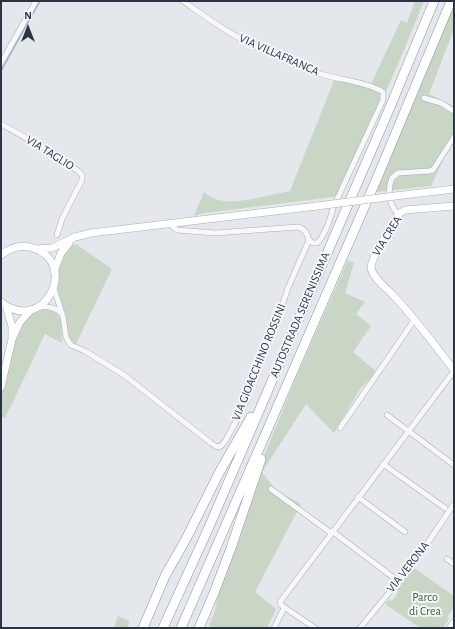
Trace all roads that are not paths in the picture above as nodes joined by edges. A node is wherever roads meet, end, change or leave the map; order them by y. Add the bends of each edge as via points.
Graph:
1 (36, 1) edge
2 (183, 1) edge
3 (434, 1) edge
4 (451, 1) edge
5 (1, 63) edge
6 (424, 98) dead end
7 (454, 111) edge
8 (1, 124) edge
9 (454, 137) edge
10 (361, 176) junction
11 (454, 188) edge
12 (454, 206) edge
13 (399, 216) junction
14 (170, 224) junction
15 (57, 235) dead end
16 (75, 237) junction
17 (309, 240) junction
18 (35, 249) junction
19 (3, 253) edge
20 (54, 271) junction
21 (54, 289) junction
22 (3, 304) edge
23 (34, 309) junction
24 (63, 316) junction
25 (416, 319) junction
26 (12, 339) junction
27 (454, 371) edge
28 (1, 387) edge
29 (276, 411) junction
30 (387, 415) dead end
31 (340, 428) dead end
32 (408, 432) junction
33 (384, 464) junction
34 (454, 465) edge
35 (271, 489) dead end
36 (358, 498) junction
37 (454, 504) edge
38 (445, 508) dead end
39 (332, 532) junction
40 (405, 532) dead end
41 (447, 559) dead end
42 (454, 564) edge
43 (398, 581) junction
44 (284, 608) junction
45 (454, 621) edge
46 (143, 628) edge
47 (164, 628) edge
48 (181, 628) edge
49 (198, 628) edge
50 (274, 628) edge
51 (315, 628) edge
52 (361, 628) edge
53 (449, 628) edge

1 - 5 street
2 - 17 street, VIA VILLAFRANCA via 227,31 283,59 383,92 383,100 333,208 329,223 317,243
3 - 10 highway, AUTOSTRADA SERENISSIMA
4 - 29 highway, AUTOSTRADA SERENISSIMA
6 - 7 street via 441,103
8 - 15 street, VIA TAGLIO via 57,155 82,175
9 - 13 street via 433,170 398,173 392,178 389,191 392,206
10 - 46 highway via 339,215 250,418 165,576
10 - 47 highway, AUTOSTRADA SERENISSIMA
11 - 14 main road, bridge
12 - 13 main road, VIA CREA via 405,210
13 - 25 main road, VIA CREA via 374,257 371,267 378,280
14 - 16 main road
14 - 17 street via 177,230 208,233 298,227 304,229
16 - 18 main road via 52,248
16 - 20 main road via 64,248
17 - 24 street, VIA GIOACCHINO ROSSINI via 255,372 245,404 221,446 217,447 124,375 71,344 66,337
18 - 19 main road via 20,246
18 - 20 main road via 47,258
20 - 21 main road
21 - 23 main road via 44,303
21 - 24 street, VIA GIOACCHINO ROSSINI
22 - 23 main road via 18,311
22 - 26 main road via 12,326
23 - 24 street via 51,307
23 - 26 main road via 20,322
25 - 27 main road, VIA CREA
25 - 31 street
26 - 28 main road
27 - 32 street
29 - 48 highway, AUTOSTRADA SERENISSIMA
29 - 49 highway via 242,518
30 - 32 street
32 - 33 street
32 - 34 street
33 - 36 street
33 - 38 street
35 - 39 street
36 - 39 street
36 - 40 street
37 - 43 street, VIA VERONA via 416,560
39 - 43 street
39 - 44 street via 283,597 280,602
41 - 42 street
43 - 52 street, VIA VERONA
44 - 50 street
44 - 51 street
45 - 53 street

